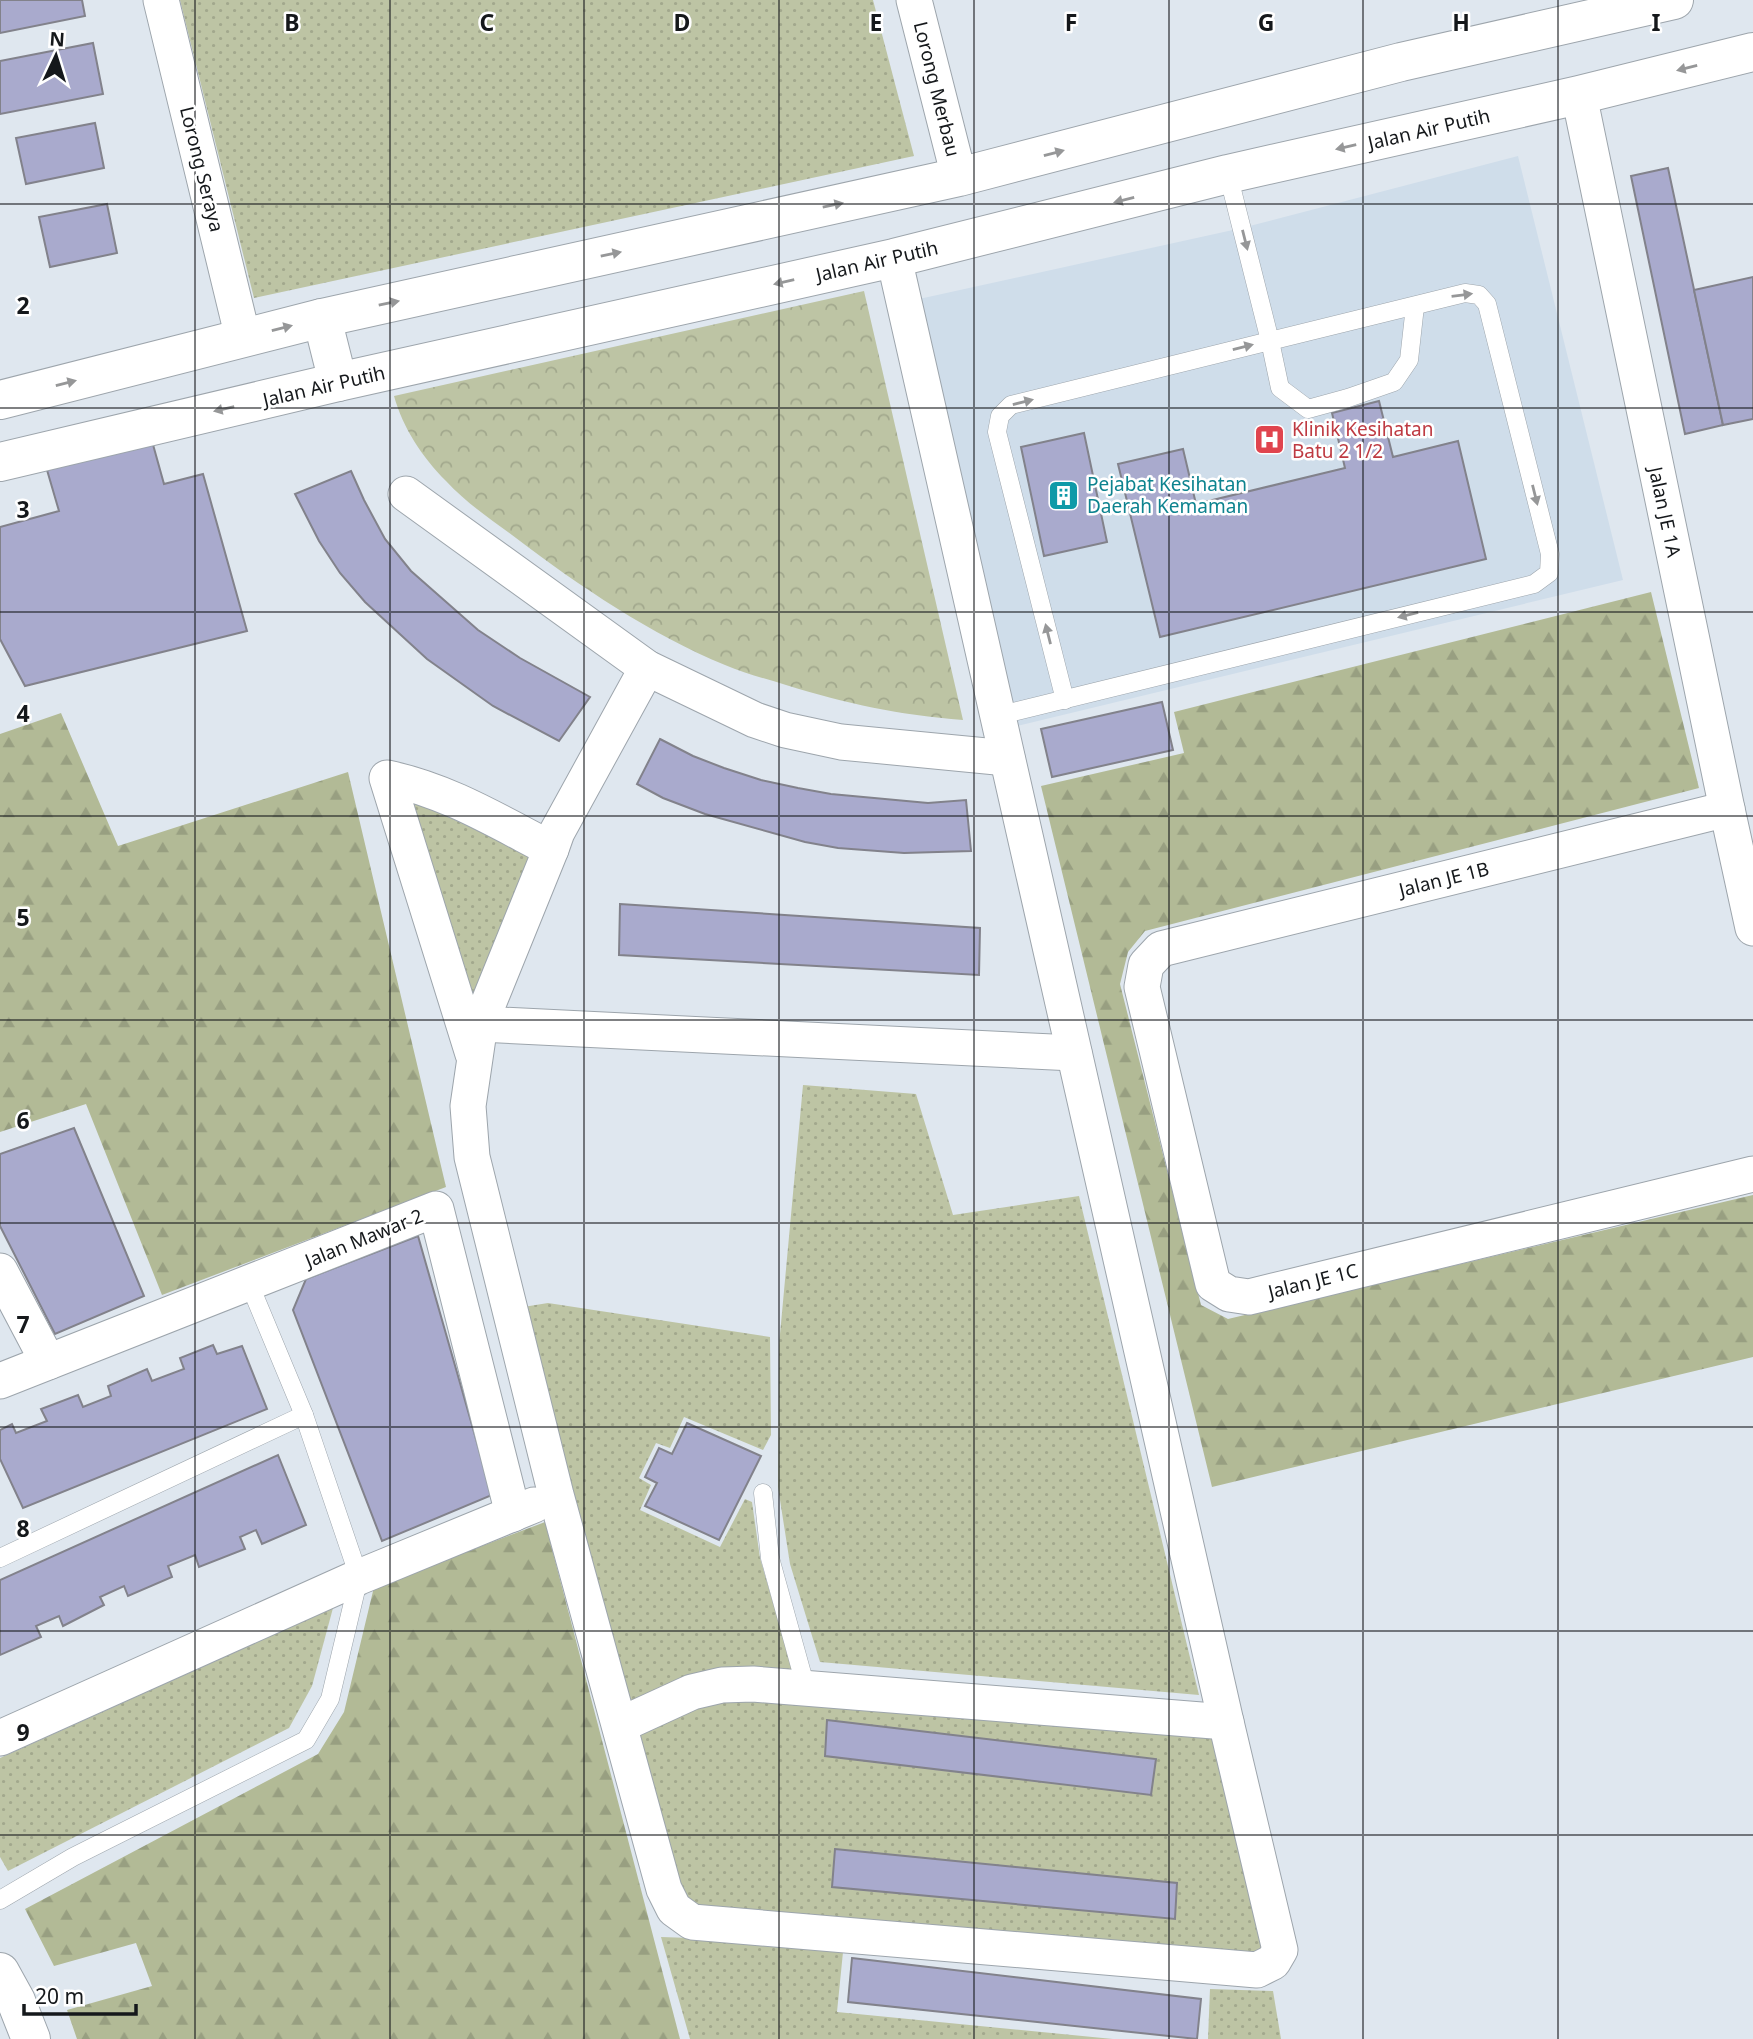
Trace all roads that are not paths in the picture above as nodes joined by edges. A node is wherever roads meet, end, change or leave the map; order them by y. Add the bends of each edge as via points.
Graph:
1 (162, 0) edge
2 (914, 0) edge
3 (1674, 0) edge
4 (1598, 9) edge
5 (1753, 52) edge
6 (1579, 95) junction
7 (1228, 174) junction
8 (959, 177) junction
9 (894, 258) junction
10 (1415, 306) junction
11 (322, 318) junction
12 (243, 338) junction
13 (1270, 341) junction
14 (338, 382) junction
15 (0, 400) edge
16 (0, 462) edge
17 (407, 494) dead end
18 (647, 668) junction
19 (1065, 700) junction
20 (998, 716) junction
21 (1007, 758) junction
22 (1727, 809) junction
23 (551, 849) junction
24 (1753, 928) edge
25 (1161, 949) joint
26 (480, 1024) junction
27 (1074, 1053) junction
28 (475, 1060) junction
29 (1753, 1174) edge
30 (0, 1271) edge
31 (249, 1283) junction
32 (48, 1363) junction
33 (0, 1381) edge
34 (304, 1415) junction
35 (763, 1493) dead end
36 (556, 1496) junction
37 (513, 1514) junction
38 (0, 1558) edge
39 (359, 1577) junction
40 (806, 1688) junction
41 (1226, 1722) junction
42 (620, 1725) junction
43 (0, 1738) edge
44 (0, 1900) edge
45 (0, 1972) edge
46 (31, 2039) edge

1 - 12 street, Lorong Seraya
2 - 8 street, Lorong Merbau
3 - 4 main road
8 -> 4 main road
5 -> 6 main road, Jalan Air Putih
6 -> 7 main road, Jalan Air Putih
6 - 22 street, Jalan JE 1A
7 -> 9 main road, Jalan Air Putih
7 -> 13 lane
11 -> 8 main road
9 -> 14 main road, Jalan Air Putih
9 - 20 street
10 - 13 lane
10 - 13 lane via 1409,360 1394,382 1308,409 1280,388
10 -> 19 lane via 1465,293 1479,295 1487,304 1550,554 1549,573 1534,584
12 -> 11 main road
11 - 14 main road
15 -> 12 main road
19 -> 13 lane via 997,432 1000,416 1011,405
14 -> 16 main road, Jalan Air Putih
17 - 18 street
18 - 21 street via 785,730 841,742
18 - 23 street
19 - 20 lane
20 - 21 street
21 - 27 street
22 - 24 street, Jalan JE 1A
22 - 25 street, Jalan JE 1B
23 - 26 street
23 - 28 street via 460,801 387,778
25 - 29 street, Jalan JE 1C via 1146,965 1142,987 1213,1284 1229,1294 1249,1297
26 - 27 street
26 - 28 street
27 - 41 street
28 - 36 street via 468,1106 472,1157
30 - 32 street
31 - 32 street, Jalan Mawar 2
31 - 34 lane
31 - 37 street, Jalan Mawar 2 via 436,1209
32 - 33 street, Jalan Mawar 2
34 - 38 lane
34 - 39 lane
35 - 40 lane via 770,1558
36 - 37 street
36 - 42 street
37 - 39 street
39 - 43 street
39 - 44 lane via 330,1699 306,1740 73,1857
40 - 41 street
40 - 42 street via 722,1685 692,1692
41 - 42 street via 1280,1950 1273,1962 1257,1970 692,1922 674,1909 664,1889
45 - 46 main road

